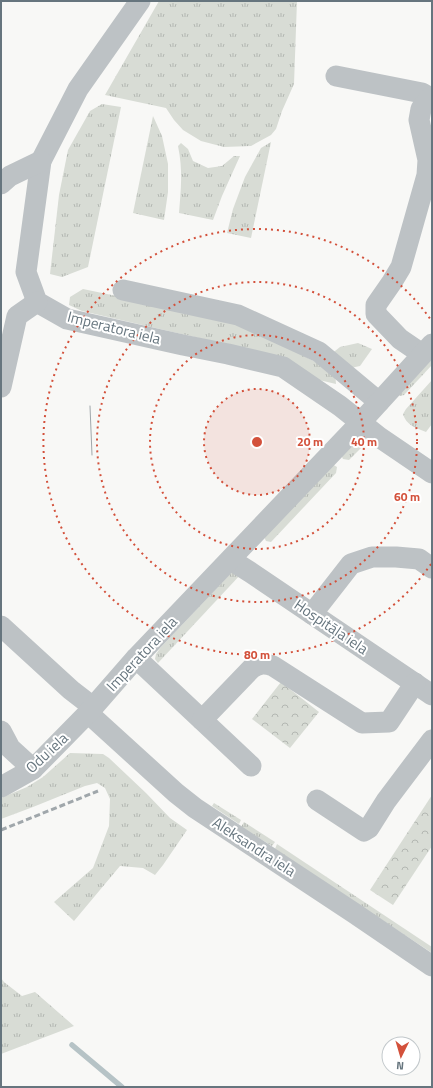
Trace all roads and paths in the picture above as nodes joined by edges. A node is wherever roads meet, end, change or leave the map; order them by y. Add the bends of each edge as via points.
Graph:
1 (140, 1) edge
2 (336, 76) dead end
3 (431, 98) edge
4 (41, 161) junction
5 (1, 184) edge
6 (123, 290) dead end
7 (37, 302) junction
8 (427, 349) edge
9 (1, 387) edge
10 (379, 402) junction
11 (362, 422) junction
12 (432, 472) edge
13 (231, 560) junction
14 (432, 568) edge
15 (312, 614) junction
16 (1, 626) edge
17 (136, 658) junction
18 (424, 689) edge
19 (91, 710) junction
20 (202, 720) junction
21 (1, 730) edge
22 (432, 740) edge
23 (251, 766) dead end
24 (32, 770) junction
25 (1, 787) edge
26 (317, 800) dead end
27 (432, 966) edge

1 - 4 street via 78,89
2 - 3 street via 422,93
3 - 8 street via 421,109 419,120 428,160 427,175 401,267 376,305 376,314 400,339
4 - 5 street via 10,176
4 - 7 street via 26,272
6 - 10 street via 238,316 319,352
7 - 9 street via 17,316
7 - 11 street, Imperatora iela via 67,319 283,367
8 - 10 street, Imperatora iela
10 - 11 street, Imperatora iela
11 - 12 street
11 - 13 street, Imperatora iela
13 - 15 street, Hospitāļa iela
13 - 17 street, Imperatora iela
14 - 15 street via 419,559 396,557 372,557 351,564
15 - 18 street, Hospitāļa iela
16 - 19 street, Aleksandra iela
17 - 19 street, Imperatora iela
17 - 20 street
18 - 20 street via 389,722 362,723 273,666 264,663 252,668
19 - 24 street, Odu iela
19 - 27 street, Aleksandra iela via 176,793 195,808
20 - 23 street
21 - 24 street via 10,748
22 - 26 street via 369,828 364,831
24 - 25 street, Odu iela

